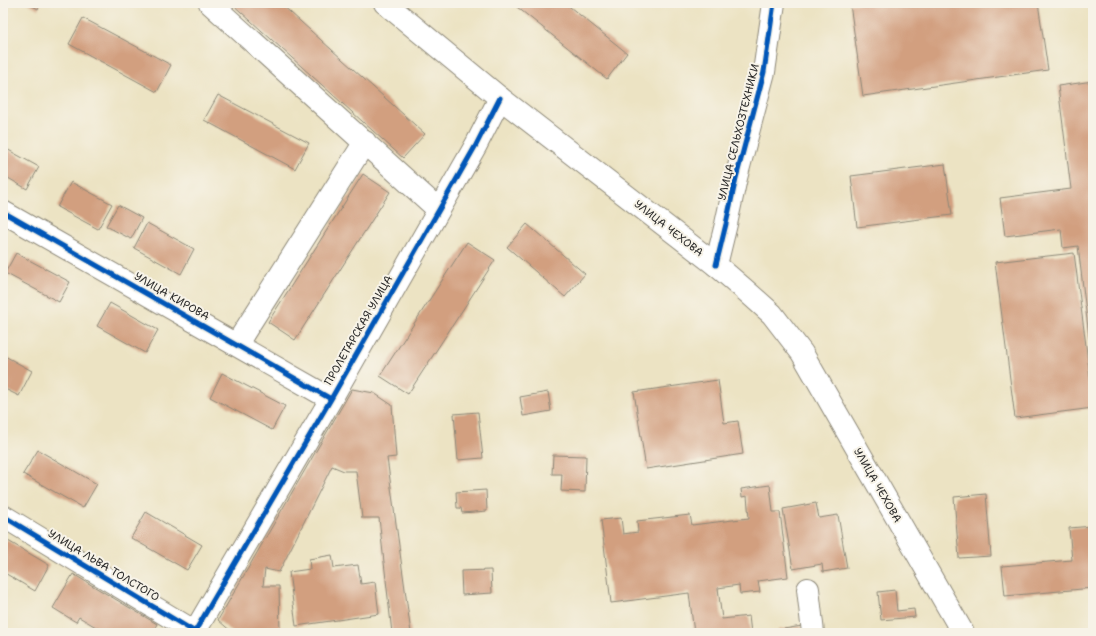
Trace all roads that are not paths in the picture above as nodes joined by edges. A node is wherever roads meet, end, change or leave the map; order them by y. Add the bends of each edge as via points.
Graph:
1 (210, 3) edge
2 (385, 3) edge
3 (774, 3) edge
4 (500, 98) junction
5 (365, 142) junction
6 (439, 210) junction
7 (3, 212) edge
8 (716, 265) junction
9 (236, 344) junction
10 (330, 399) junction
11 (3, 516) edge
12 (808, 589) dead end
13 (195, 632) edge
14 (813, 633) edge
15 (962, 633) edge

1 - 5 street
2 - 4 street, УЛИЦА ЧЕХОВА
3 - 8 street, УЛИЦА СЕЛЬХОЗТЕХНИКИ via 764,72
4 - 6 street, ПРОЛЕТАРСКАЯ УЛИЦА
4 - 8 street, УЛИЦА ЧЕХОВА
5 - 6 street
5 - 9 street
6 - 10 street, ПРОЛЕТАРСКАЯ УЛИЦА
7 - 9 street, УЛИЦА КИРОВА
8 - 15 street, УЛИЦА ЧЕХОВА via 772,314 802,353
9 - 10 street, УЛИЦА КИРОВА
10 - 13 street, ПРОЛЕТАРСКАЯ УЛИЦА
11 - 13 street, УЛИЦА ЛЬВА ТОЛСТОГО
12 - 14 street

